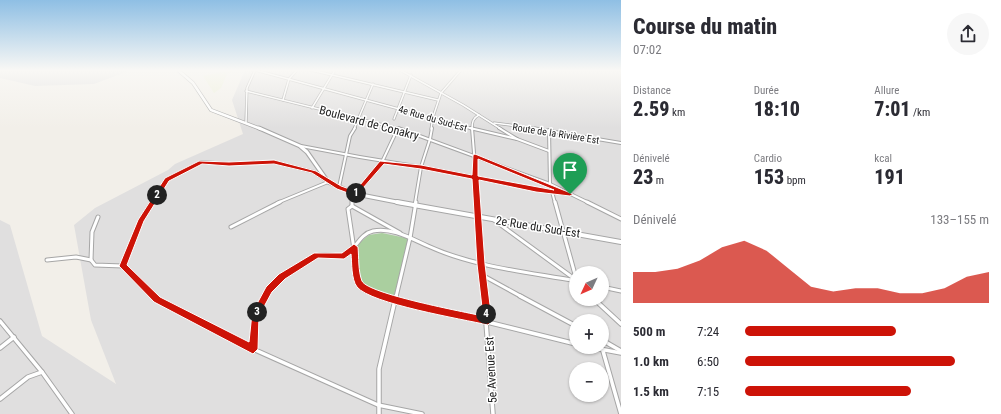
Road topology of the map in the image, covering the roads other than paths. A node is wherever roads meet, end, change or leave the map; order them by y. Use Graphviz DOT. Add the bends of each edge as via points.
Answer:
graph roads {
  1 [pos="198,89"];
  2 [pos="286,89"];
  3 [pos="324,89"];
  4 [pos="329,89"];
  5 [pos="370,89"];
  6 [pos="398,89"];
  7 [pos="435,89"];
  8 [pos="444,89"];
  9 [pos="246,91"];
  10 [pos="406,91"];
  11 [pos="441,93"];
  12 [pos="283,100"];
  13 [pos="365,100"];
  14 [pos="438,100"];
  15 [pos="312,108"];
  16 [pos="398,108"];
  17 [pos="479,115"];
  18 [pos="433,117"];
  19 [pos="394,119"];
  20 [pos="359,120"];
  21 [pos="246,122"];
  22 [pos="492,123"];
  23 [pos="398,128"];
  24 [pos="473,129"];
  25 [pos="549,130"];
  26 [pos="430,139"];
  27 [pos="517,139"];
  28 [pos="621,143"];
  29 [pos="300,146"];
  30 [pos="549,151"];
  31 [pos="346,154"];
  32 [pos="475,155"];
  33 [pos="382,162"];
  34 [pos="421,167"];
  35 [pos="475,178"];
  36 [pos="328,182"];
  37 [pos="550,184"];
  38 [pos="339,188"];
  39 [pos="553,192"];
  40 [pos="356,194"];
  41 [pos="570,194"];
  42 [pos="414,205"];
  43 [pos="352,206"];
  44 [pos="98,217"];
  45 [pos="479,218"];
  46 [pos="621,219"];
  47 [pos="494,220"];
  48 [pos="231,227"];
  49 [pos="563,230"];
  50 [pos="401,234"];
  51 [pos="410,238"];
  52 [pos="621,242"];
  53 [pos="354,247"];
  54 [pos="47,260"];
  55 [pos="91,260"];
  56 [pos="481,264"];
  57 [pos="123,266"];
  58 [pos="572,266"];
  59 [pos="482,274"];
  60 [pos="569,275"];
  61 [pos="569,279"];
  62 [pos="609,288"];
  63 [pos="621,291"];
  64 [pos="395,300"];
  65 [pos="602,306"];
  66 [pos="0,321"];
  67 [pos="488,321"];
  68 [pos="569,322"];
  69 [pos="621,324"];
  70 [pos="14,337"];
  71 [pos="569,342"];
  72 [pos="609,344"];
  73 [pos="0,348"];
  74 [pos="253,349"];
  75 [pos="609,351"];
  76 [pos="621,352"];
  77 [pos="604,354"];
  78 [pos="42,372"];
  79 [pos="0,399"];
  80 [pos="378,405"];
  81 [pos="72,414"];
  82 [pos="379,414"];
  83 [pos="422,414"];
  84 [pos="493,414"];
  85 [pos="620,414"];
  1 -- 21 [label="street" via="211,110"];
  2 -- 12 [label="street"];
  3 -- 15 [label="street"];
  4 -- 13 [label="street, 4e Rue du Sud-Est"];
  5 -- 13 [label="street"];
  6 -- 10 [label="street"];
  7 -- 11 [label="street"];
  8 -- 11 [label="street"];
  9 -- 12 [label="street, Boulevard de Conakry"];
  9 -- 21 [label="street"];
  10 -- 14 [label="street"];
  10 -- 16 [label="street"];
  11 -- 14 [label="street"];
  11 -- 17 [label="street"];
  12 -- 15 [label="street, Boulevard de Conakry"];
  13 -- 16 [label="street, 4e Rue du Sud-Est"];
  13 -- 20 [label="street"];
  14 -- 18 [label="street"];
  15 -- 20 [label="street, Boulevard de Conakry"];
  16 -- 18 [label="street, 4e Rue du Sud-Est"];
  16 -- 19 [label="street"];
  17 -- 22 [label="street"];
  17 -- 24 [label="street, 5e Avenue Est" via="472,122"];
  18 -- 24 [label="street, 4e Rue du Sud-Est"];
  18 -- 26 [label="street"];
  20 -- 23 [label="street, Boulevard de Conakry"];
  20 -- 31 [label="street" via="350,136"];
  21 -- 29 [label="street"];
  22 -- 25 [label="street, Route de la Rivière Est"];
  22 -- 27 [label="street"];
  23 -- 26 [label="street, Boulevard de Conakry"];
  23 -- 33 [label="street"];
  24 -- 27 [label="street, 4e Rue du Sud-Est"];
  24 -- 32 [label="street, 5e Avenue Est"];
  25 -- 28 [label="street, Route de la Rivière Est"];
  25 -- 30 [label="street"];
  26 -- 32 [label="street, Boulevard de Conakry"];
  26 -- 34 [label="street"];
  27 -- 30 [label="street"];
  29 -- 31 [label="street"];
  29 -- 36 [label="street"];
  30 -- 37 [label="street"];
  31 -- 33 [label="street"];
  31 -- 38 [label="street"];
  32 -- 35 [label="street, 5e Avenue Est"];
  32 -- 37 [label="street, Boulevard de Conakry"];
  33 -- 34 [label="street"];
  33 -- 40 [label="street"];
  34 -- 35 [label="street"];
  34 -- 42 [label="street"];
  35 -- 39 [label="street"];
  35 -- 45 [label="street, 5e Avenue Est"];
  36 -- 38 [label="street, 2e Rue du Sud-Est"];
  36 -- 48 [label="street" via="268,207"];
  36 -- 57 [label="street" via="314,172 274,162 202,162 167,180 141,220"];
  37 -- 39 [label="street"];
  37 -- 41 [label="street, Boulevard de Conakry"];
  38 -- 40 [label="street, 2e Rue du Sud-Est"];
  39 -- 41 [label="street"];
  39 -- 49 [label="street"];
  40 -- 42 [label="street, 2e Rue du Sud-Est"];
  40 -- 43 [label="street"];
  41 -- 46 [label="street, Boulevard de Conakry"];
  42 -- 45 [label="street, 2e Rue du Sud-Est"];
  42 -- 51 [label="street"];
  43 -- 50 [label="street"];
  43 -- 53 [label="street" via="348,209"];
  44 -- 55 [label="street" via="92,232"];
  45 -- 47 [label="street, 2e Rue du Sud-Est"];
  45 -- 56 [label="street, 5e Avenue Est"];
  47 -- 49 [label="street, 2e Rue du Sud-Est"];
  47 -- 60 [label="street"];
  49 -- 52 [label="street, 2e Rue du Sud-Est"];
  49 -- 58 [label="street"];
  50 -- 51 [label="street"];
  50 -- 53 [label="street" via="373,231 361,237"];
  51 -- 56 [label="street" via="434,249"];
  51 -- 64 [label="street"];
  53 -- 64 [label="street" via="359,283 365,290"];
  53 -- 74 [label="street" via="344,256 317,255 282,277 269,290 255,316"];
  54 -- 55 [label="street" via="76,257"];
  55 -- 57 [label="street" via="95,265"];
  56 -- 59 [label="street, 5e Avenue Est"];
  56 -- 61 [label="street"];
  57 -- 74 [label="street" via="157,300"];
  59 -- 67 [label="street, 5e Avenue Est"];
  59 -- 68 [label="street"];
  62 -- 63 [label="street"];
  64 -- 67 [label="street"];
  64 -- 80 [label="street" via="379,369"];
  65 -- 69 [label="street"];
  66 -- 70 [label="street"];
  67 -- 71 [label="street"];
  67 -- 84 [label="street, 5e Avenue Est"];
  70 -- 73 [label="street"];
  70 -- 78 [label="street"];
  72 -- 76 [label="street"];
  74 -- 80 [label="street"];
  75 -- 76 [label="street"];
  77 -- 85 [label="street"];
  78 -- 79 [label="street" via="28,377"];
  78 -- 81 [label="street"];
  80 -- 82 [label="street"];
  80 -- 83 [label="street"];
}
